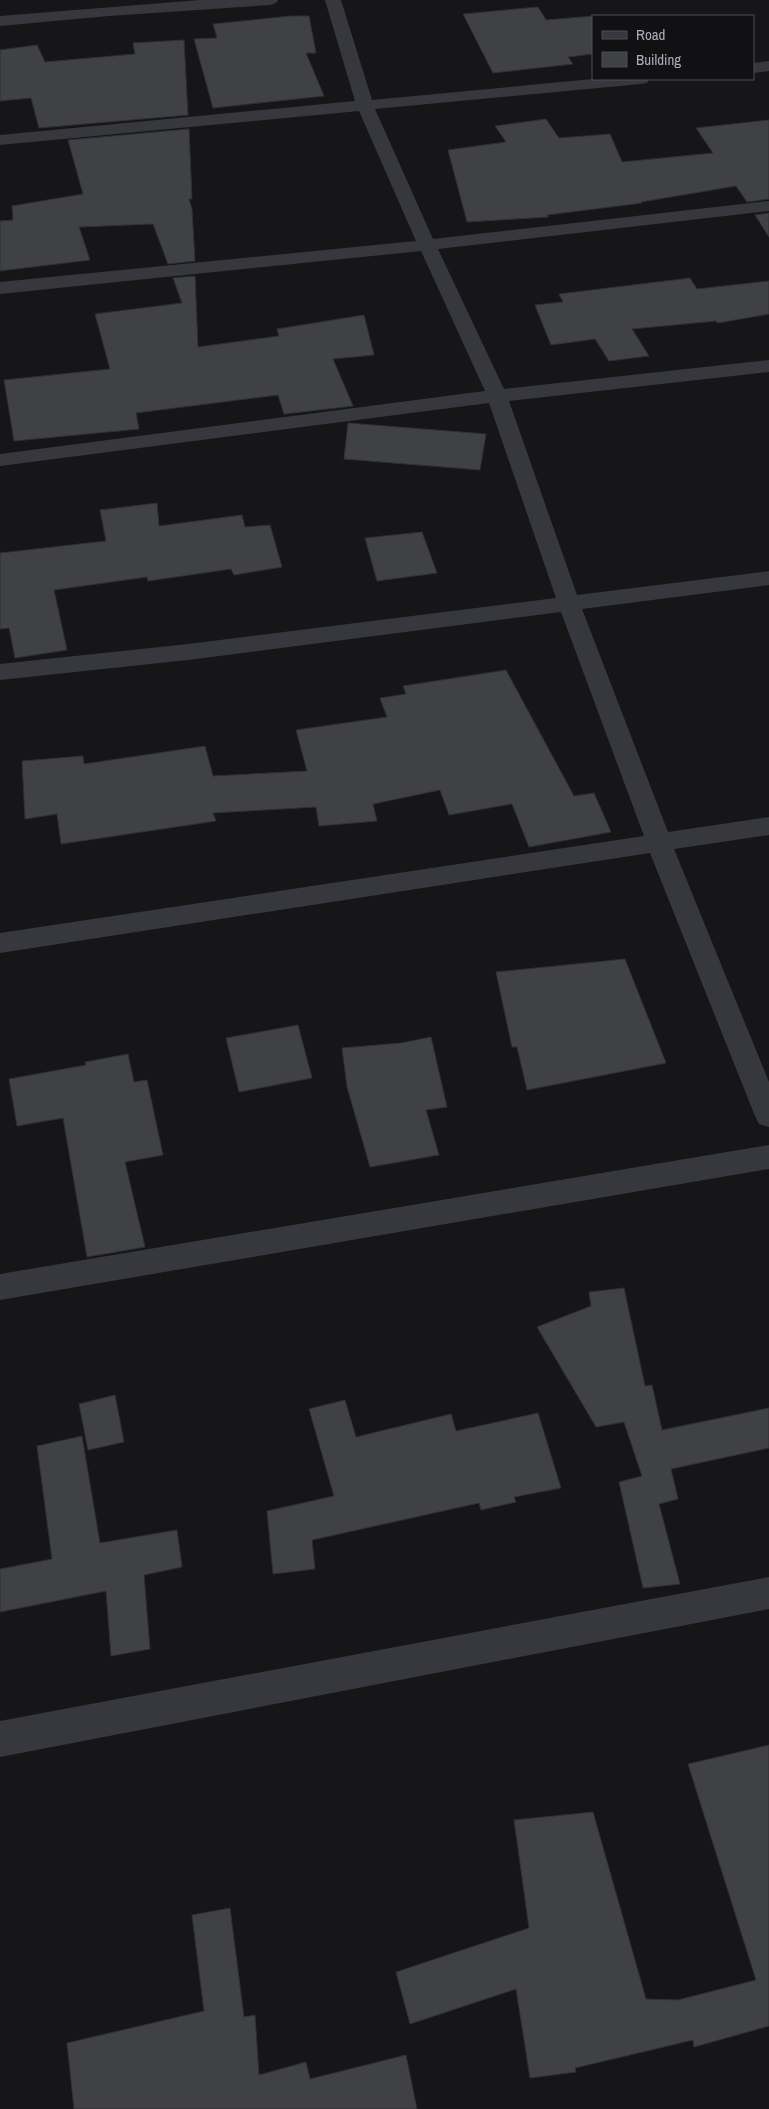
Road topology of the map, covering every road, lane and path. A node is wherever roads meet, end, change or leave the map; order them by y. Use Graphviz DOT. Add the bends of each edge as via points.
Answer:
graph roads {
  1 [pos="270,0"];
  2 [pos="333,0"];
  3 [pos="108,5"];
  4 [pos="0,21"];
  5 [pos="769,66"];
  6 [pos="754,68"];
  7 [pos="631,80"];
  8 [pos="365,106"];
  9 [pos="0,140"];
  10 [pos="769,206"];
  11 [pos="427,245"];
  12 [pos="0,288"];
  13 [pos="769,366"];
  14 [pos="497,396"];
  15 [pos="0,460"];
  16 [pos="769,578"];
  17 [pos="569,604"];
  18 [pos="0,672"];
  19 [pos="769,826"];
  20 [pos="659,843"];
  21 [pos="0,943"];
  22 [pos="769,1116"];
  23 [pos="769,1157"];
  24 [pos="0,1287"];
  25 [pos="769,1593"];
  26 [pos="0,1739"];
  1 -- 3 [label="street"];
  2 -- 8 [label="street"];
  3 -- 4 [label="street"];
  5 -- 6 [label="street"];
  7 -- 8 [label="street"];
  8 -- 9 [label="street"];
  8 -- 11 [label="street"];
  10 -- 11 [label="street"];
  11 -- 12 [label="street"];
  11 -- 14 [label="street"];
  13 -- 14 [label="street"];
  14 -- 15 [label="street"];
  14 -- 17 [label="street"];
  16 -- 17 [label="street"];
  17 -- 18 [label="street"];
  17 -- 20 [label="street"];
  19 -- 20 [label="street"];
  20 -- 21 [label="street"];
  20 -- 22 [label="street"];
  23 -- 24 [label="street"];
  25 -- 26 [label="street"];
}
